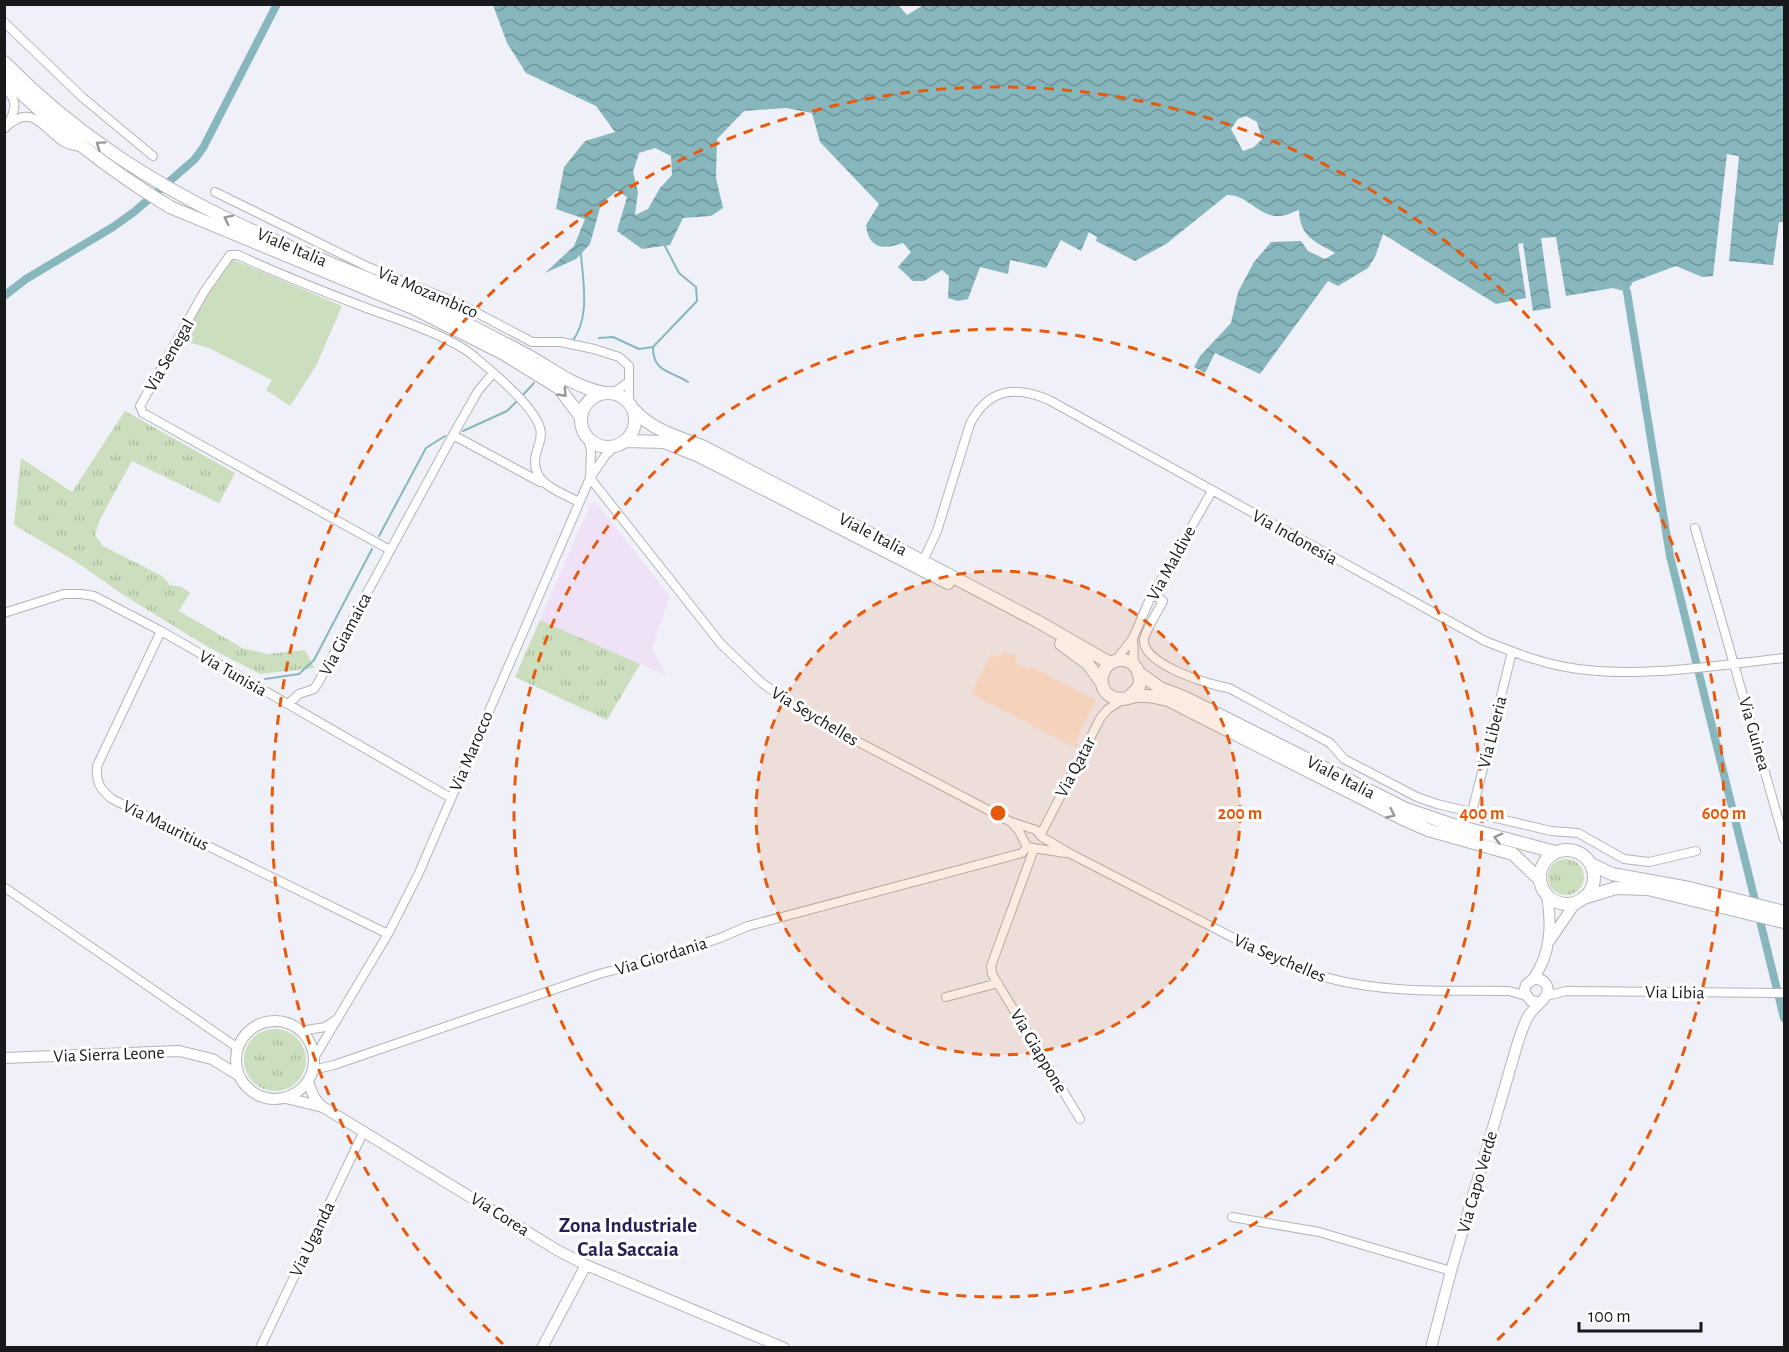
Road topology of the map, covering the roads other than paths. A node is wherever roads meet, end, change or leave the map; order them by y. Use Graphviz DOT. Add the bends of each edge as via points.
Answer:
graph roads {
  1 [pos="4,22"];
  2 [pos="4,62"];
  3 [pos="4,76"];
  4 [pos="4,87"];
  5 [pos="7,126"];
  6 [pos="86,149"];
  7 [pos="153,156"];
  8 [pos="215,192"];
  9 [pos="493,373"];
  10 [pos="627,383"];
  11 [pos="609,393"];
  12 [pos="631,406"];
  13 [pos="581,417"];
  14 [pos="453,435"];
  15 [pos="588,438"];
  16 [pos="626,441"];
  17 [pos="614,447"];
  18 [pos="590,478"];
  19 [pos="544,484"];
  20 [pos="1212,491"];
  21 [pos="579,502"];
  22 [pos="1695,528"];
  23 [pos="390,550"];
  24 [pos="924,561"];
  25 [pos="1153,594"];
  26 [pos="4,613"];
  27 [pos="161,632"];
  28 [pos="1133,638"];
  29 [pos="1512,652"];
  30 [pos="1785,658"];
  31 [pos="1113,662"];
  32 [pos="1735,663"];
  33 [pos="1137,669"];
  34 [pos="1104,687"];
  35 [pos="1126,698"];
  36 [pos="288,704"];
  37 [pos="1101,717"];
  38 [pos="451,798"];
  39 [pos="1472,812"];
  40 [pos="1011,822"];
  41 [pos="1037,832"];
  42 [pos="1785,839"];
  43 [pos="1029,845"];
  44 [pos="1696,851"];
  45 [pos="1555,852"];
  46 [pos="1071,854"];
  47 [pos="1012,855"];
  48 [pos="1591,864"];
  49 [pos="1026,869"];
  50 [pos="1539,879"];
  51 [pos="4,887"];
  52 [pos="1547,895"];
  53 [pos="1580,900"];
  54 [pos="1785,902"];
  55 [pos="1743,906"];
  56 [pos="1769,911"];
  57 [pos="1785,912"];
  58 [pos="1785,922"];
  59 [pos="388,934"];
  60 [pos="1550,940"];
  61 [pos="998,983"];
  62 [pos="1533,987"];
  63 [pos="1566,992"];
  64 [pos="1785,993"];
  65 [pos="945,997"];
  66 [pos="1543,999"];
  67 [pos="340,1017"];
  68 [pos="1527,1018"];
  69 [pos="301,1031"];
  70 [pos="237,1052"];
  71 [pos="4,1058"];
  72 [pos="314,1058"];
  73 [pos="212,1059"];
  74 [pos="313,1070"];
  75 [pos="238,1075"];
  76 [pos="308,1082"];
  77 [pos="286,1098"];
  78 [pos="323,1107"];
  79 [pos="1080,1119"];
  80 [pos="364,1131"];
  81 [pos="1232,1216"];
  82 [pos="586,1264"];
  83 [pos="1450,1271"];
  84 [pos="260,1347"];
  85 [pos="542,1347"];
  86 [pos="784,1347"];
  87 [pos="1431,1347"];
  1 -- 7 [label="street" via="82,97"];
  11 -- 2 [label="main road, Viale Italia, one-way" via="568,381 530,357 417,300 181,195 118,158 71,123"];
  3 -- 6 [label="main road, Viale Italia"];
  4 -- 5 [label="street" via="15,102"];
  5 -- 6 [label="street" via="19,119 38,118 63,142"];
  6 -- 13 [label="main road, Viale Italia, one-way" via="170,207 412,308 504,354 559,388"];
  8 -- 10 [label="street, Via Mozambico" via="353,260 462,305 532,342 570,344 619,357 629,366"];
  9 -- 14 [label="street"];
  9 -- 19 [label="street, Via Senegal" via="536,418 541,440 534,465"];
  9 -- 23 [label="street, Via Senegal" via="462,348 433,334 238,255 225,260 204,292 140,406 143,413"];
  10 -- 11 [label="street"];
  10 -- 12 [label="street, Via Mozambico"];
  11 -- 12 [label="main road" via="622,396"];
  11 -- 13 [label="main road" via="588,401"];
  12 -- 16 [label="main road" via="635,427"];
  12 -- 24 [label="main road, Viale Italia" via="661,431 704,447"];
  13 -- 15 [label="main road"];
  14 -- 19 [label="street"];
  14 -- 23 [label="street"];
  15 -- 17 [label="main road" via="600,446"];
  15 -- 18 [label="street, Via Marocco"];
  16 -- 17 [label="main road"];
  16 -- 34 [label="main road, Viale Italia" via="664,442 699,456 1033,627 1074,652"];
  17 -- 18 [label="street, Via Marocco"];
  18 -- 21 [label="street, Via Marocco"];
  18 -- 40 [label="street, Via Seychelles" via="721,644 762,683 809,716"];
  19 -- 21 [label="street"];
  20 -- 24 [label="street, Via Indonesia" via="1049,400 1024,391 1010,391 983,404 970,424"];
  20 -- 25 [label="street, Via Maldive"];
  20 -- 29 [label="street, Via Indonesia" via="1485,641"];
  21 -- 38 [label="street, Via Marocco"];
  22 -- 32 [label="street, Via Guinea"];
  23 -- 36 [label="street, Via Giamaica" via="318,683"];
  24 -- 31 [label="main road, Viale Italia"];
  25 -- 28 [label="street, Via Maldive"];
  25 -- 39 [label="street" via="1163,601 1144,639 1147,651 1165,665 1213,686 1229,688 1330,743 1344,759 1417,797"];
  26 -- 27 [label="street, Via Tunisia" via="64,594 81,594 106,601"];
  27 -- 36 [label="street, Via Tunisia"];
  27 -- 59 [label="street, Via Mauritius" via="97,766 96,780 102,790 112,799"];
  28 -- 31 [label="street, Via Maldive"];
  28 -- 33 [label="street, Via Maldive"];
  29 -- 32 [label="street, Via Indonesia" via="1576,669 1631,673"];
  29 -- 39 [label="street, Via Liberia"];
  30 -- 32 [label="street, Via Indonesia"];
  31 -- 33 [label="main road" via="1124,660"];
  31 -- 34 [label="main road" via="1102,672"];
  32 -- 42 [label="street, Via Guinea"];
  33 -- 35 [label="main road" via="1139,687"];
  45 -- 33 [label="main road, Viale Italia, one-way" via="1406,809 1160,688"];
  34 -- 35 [label="main road" via="1113,698"];
  34 -- 37 [label="street"];
  35 -- 37 [label="street"];
  35 -- 50 [label="main road, Viale Italia, one-way" via="1150,696 1168,700 1403,819 1513,854"];
  36 -- 38 [label="street, Via Tunisia"];
  37 -- 41 [label="street, Via Qatar" via="1047,826"];
  38 -- 59 [label="street, Via Marocco"];
  39 -- 44 [label="street" via="1551,831 1578,833 1624,859 1649,862"];
  40 -- 41 [label="street, Via Seychelles"];
  40 -- 43 [label="street, Via Seychelles"];
  41 -- 43 [label="street, Via Giordania" via="1026,832"];
  41 -- 43 [label="street, Via Giappone" via="1042,843"];
  41 -- 46 [label="street, Via Seychelles"];
  43 -- 46 [label="street, Via Seychelles"];
  43 -- 47 [label="street, Via Giordania" via="1022,853"];
  43 -- 49 [label="street, Via Giappone"];
  45 -- 48 [label="main road" via="1574,850"];
  45 -- 50 [label="main road" via="1540,868"];
  46 -- 62 [label="street, Via Seychelles" via="1254,950 1313,974 1386,988 1509,991"];
  47 -- 49 [label="street"];
  47 -- 74 [label="street, Via Giordania" via="748,926"];
  48 -- 53 [label="main road" via="1594,881"];
  48 -- 55 [label="main road" via="1612,874 1689,888"];
  49 -- 61 [label="street, Via Giappone" via="991,966"];
  50 -- 52 [label="main road"];
  51 -- 70 [label="street"];
  52 -- 53 [label="main road" via="1564,904"];
  52 -- 60 [label="street, Via Capo Verde"];
  53 -- 55 [label="main road" via="1608,889 1631,887"];
  53 -- 60 [label="street, Via Capo Verde"];
  54 -- 56 [label="street"];
  55 -- 56 [label="main road"];
  56 -- 57 [label="main road"];
  56 -- 58 [label="main road"];
  59 -- 67 [label="street, Via Marocco"];
  60 -- 62 [label="street, Via Capo Verde"];
  61 -- 65 [label="street"];
  61 -- 79 [label="street, Via Giappone"];
  62 -- 63 [label="street, Via Libia"];
  62 -- 66 [label="street" via="1548,991"];
  62 -- 66 [label="street" via="1531,1001"];
  62 -- 68 [label="street, Via Capo Verde"];
  63 -- 64 [label="street, Via Libia"];
  63 -- 66 [label="street, Via Libia"];
  66 -- 68 [label="street, Via Capo Verde"];
  67 -- 69 [label="street" via="325,1027"];
  67 -- 72 [label="street, Via Marocco"];
  68 -- 83 [label="street, Via Capo Verde"];
  69 -- 70 [label="street" via="278,1021 267,1022 245,1035"];
  69 -- 72 [label="street"];
  70 -- 73 [label="street, Via Sierra Leone"];
  70 -- 75 [label="street"];
  71 -- 73 [label="street, Via Sierra Leone" via="179,1051"];
  72 -- 74 [label="street"];
  73 -- 75 [label="street, Via Sierra Leone"];
  74 -- 76 [label="street"];
  75 -- 77 [label="street" via="255,1094"];
  76 -- 77 [label="street"];
  76 -- 78 [label="street"];
  77 -- 78 [label="street"];
  78 -- 80 [label="street, Via Corea"];
  80 -- 82 [label="street, Via Corea"];
  80 -- 84 [label="street, Via Uganda"];
  81 -- 83 [label="street" via="1319,1232"];
  82 -- 85 [label="street"];
  82 -- 86 [label="street, Via Corea"];
  83 -- 87 [label="street, Via Capo Verde"];
}
